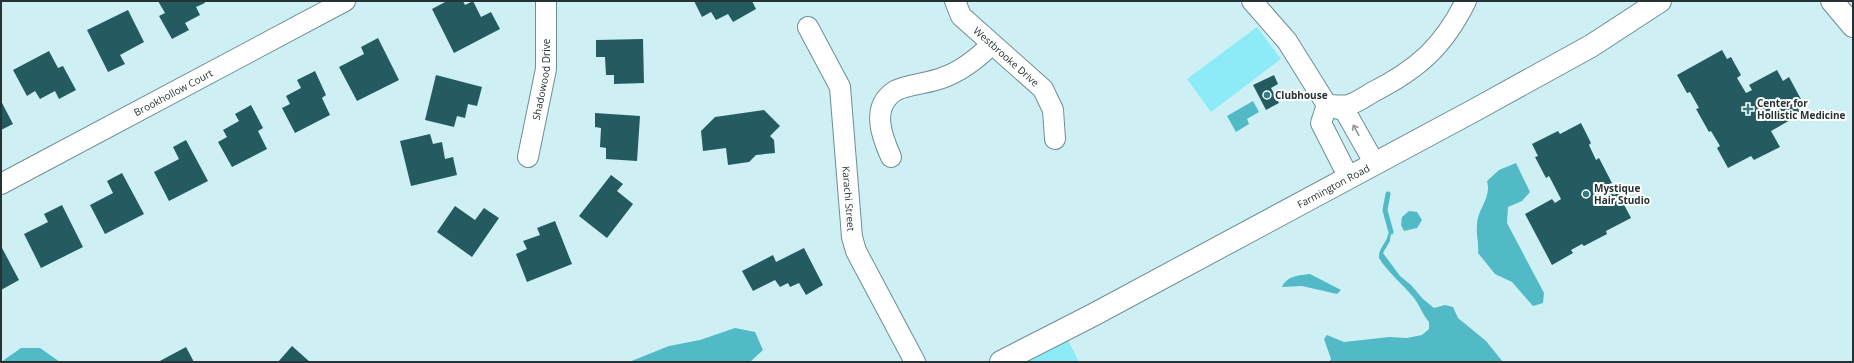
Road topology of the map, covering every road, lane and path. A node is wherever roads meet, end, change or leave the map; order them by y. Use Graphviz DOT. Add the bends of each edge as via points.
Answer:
graph roads {
  1 [pos="345,1"];
  2 [pos="546,1"];
  3 [pos="955,1"];
  4 [pos="1252,1"];
  5 [pos="1466,1"];
  6 [pos="1660,1"];
  7 [pos="1832,1"];
  8 [pos="1853,26"];
  9 [pos="808,27"];
  10 [pos="992,44"];
  11 [pos="1327,105"];
  12 [pos="1055,139"];
  13 [pos="528,157"];
  14 [pos="891,157"];
  15 [pos="1375,164"];
  16 [pos="1349,178"];
  17 [pos="1,184"];
  18 [pos="915,362"];
  19 [pos="1001,362"];
  1 -- 17 [label="street, Brookhollow Court"];
  2 -- 13 [label="street, Shadowood Drive" via="546,70"];
  3 -- 10 [label="street, Westbrooke Drive" via="961,16"];
  4 -- 11 [label="street" via="1287,41"];
  5 -- 11 [label="street" via="1442,40 1406,74 1349,105"];
  6 -- 15 [label="street, Farmington Road" via="1591,46"];
  7 -- 8 [label="street"];
  9 -- 18 [label="street, Karachi Street" via="840,87 852,237 856,251"];
  10 -- 12 [label="street, Westbrooke Drive" via="1043,89 1053,110"];
  10 -- 14 [label="street" via="961,70 941,79 895,90 886,99 879,124"];
  15 -- 11 [label="street, one-way" via="1345,111"];
  11 -- 16 [label="street" via="1321,123"];
  15 -- 16 [label="street, Farmington Road"];
  16 -- 19 [label="street, Farmington Road"];
}
